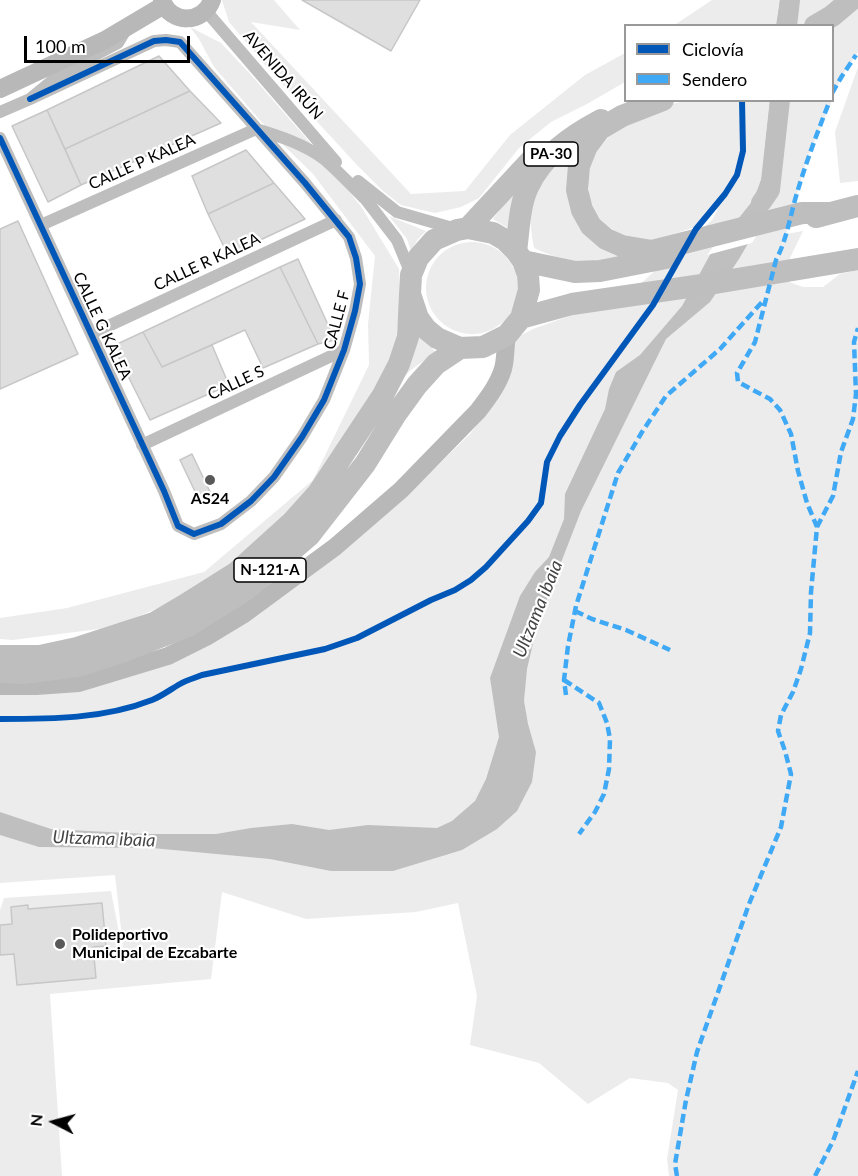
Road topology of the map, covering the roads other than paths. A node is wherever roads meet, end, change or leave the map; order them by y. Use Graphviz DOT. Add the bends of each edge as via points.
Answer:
graph roads {
  1 [pos="851,0"];
  2 [pos="163,2"];
  3 [pos="209,5"];
  4 [pos="823,21"];
  5 [pos="128,27"];
  6 [pos="0,89"];
  7 [pos="30,99"];
  8 [pos="624,102"];
  9 [pos="637,102"];
  10 [pos="658,102"];
  11 [pos="0,112"];
  12 [pos="256,129"];
  13 [pos="0,138"];
  14 [pos="336,161"];
  15 [pos="364,198"];
  16 [pos="858,206"];
  17 [pos="336,220"];
  18 [pos="42,225"];
  19 [pos="462,229"];
  20 [pos="663,253"];
  21 [pos="520,256"];
  22 [pos="858,258"];
  23 [pos="411,284"];
  24 [pos="514,327"];
  25 [pos="91,334"];
  26 [pos="483,347"];
  27 [pos="460,348"];
  28 [pos="344,350"];
  29 [pos="499,380"];
  30 [pos="142,445"];
  31 [pos="178,526"];
  32 [pos="0,654"];
  33 [pos="0,672"];
  34 [pos="0,686"];
  1 -- 4 [label="highway"];
  2 -- 3 [label="street" via="169,12 184,19 200,16"];
  2 -- 5 [label="street"];
  3 -- 14 [label="street, AVENIDA IRÚN"];
  5 -- 6 [label="street"];
  5 -- 7 [label="street" via="118,43 63,72"];
  7 -- 11 [label="street"];
  7 -- 12 [label="street, CALLE F" via="144,45 166,39 180,42"];
  8 -- 19 [label="highway, PA-30" via="599,111 557,136"];
  9 -- 21 [label="highway, PA-30" via="565,141 537,171 521,212"];
  10 -- 20 [label="highway" via="600,129 586,146 577,189 591,226 606,239"];
  12 -- 15 [label="street, AVENIDA IRÚN" via="288,139 323,159"];
  12 -- 17 [label="street, CALLE F"];
  12 -- 18 [label="street, CALLE P KALEA"];
  13 -- 18 [label="street, CALLE G KALEA"];
  14 -- 15 [label="street, AVENIDA IRÚN"];
  14 -- 19 [label="street, AVENIDA IRÚN" via="397,212"];
  15 -- 23 [label="street, AVENIDA IRÚN" via="397,240"];
  16 -- 20 [label="highway"];
  17 -- 25 [label="street, CALLE R KALEA"];
  17 -- 28 [label="street, CALLE F" via="349,237 360,284"];
  18 -- 25 [label="street, CALLE G KALEA"];
  19 -- 21 [label="highway" via="493,233"];
  19 -- 23 [label="highway, PA-30" via="434,240 418,258"];
  20 -- 21 [label="highway" via="600,271 575,272"];
  21 -- 24 [label="highway, PA-30" via="529,290"];
  22 -- 24 [label="highway" via="572,304"];
  23 -- 27 [label="highway" via="418,318 426,330"];
  23 -- 32 [label="highway, N-121-A" via="408,337 383,395 318,493 237,572 154,622 40,656"];
  24 -- 26 [label="highway"];
  24 -- 29 [label="street"];
  25 -- 30 [label="street, CALLE G KALEA"];
  26 -- 27 [label="highway"];
  26 -- 29 [label="street" via="496,359"];
  27 -- 33 [label="highway, N-121-A" via="436,364 417,385 365,464 309,536 248,589 188,626 124,651 78,666"];
  28 -- 30 [label="street, CALLE S"];
  28 -- 31 [label="street, CALLE F" via="324,400 274,477 221,524 195,534"];
  29 -- 34 [label="street" via="478,411 401,490 335,547 244,614 168,656 79,683"];
  30 -- 31 [label="street, CALLE G KALEA"];
}
